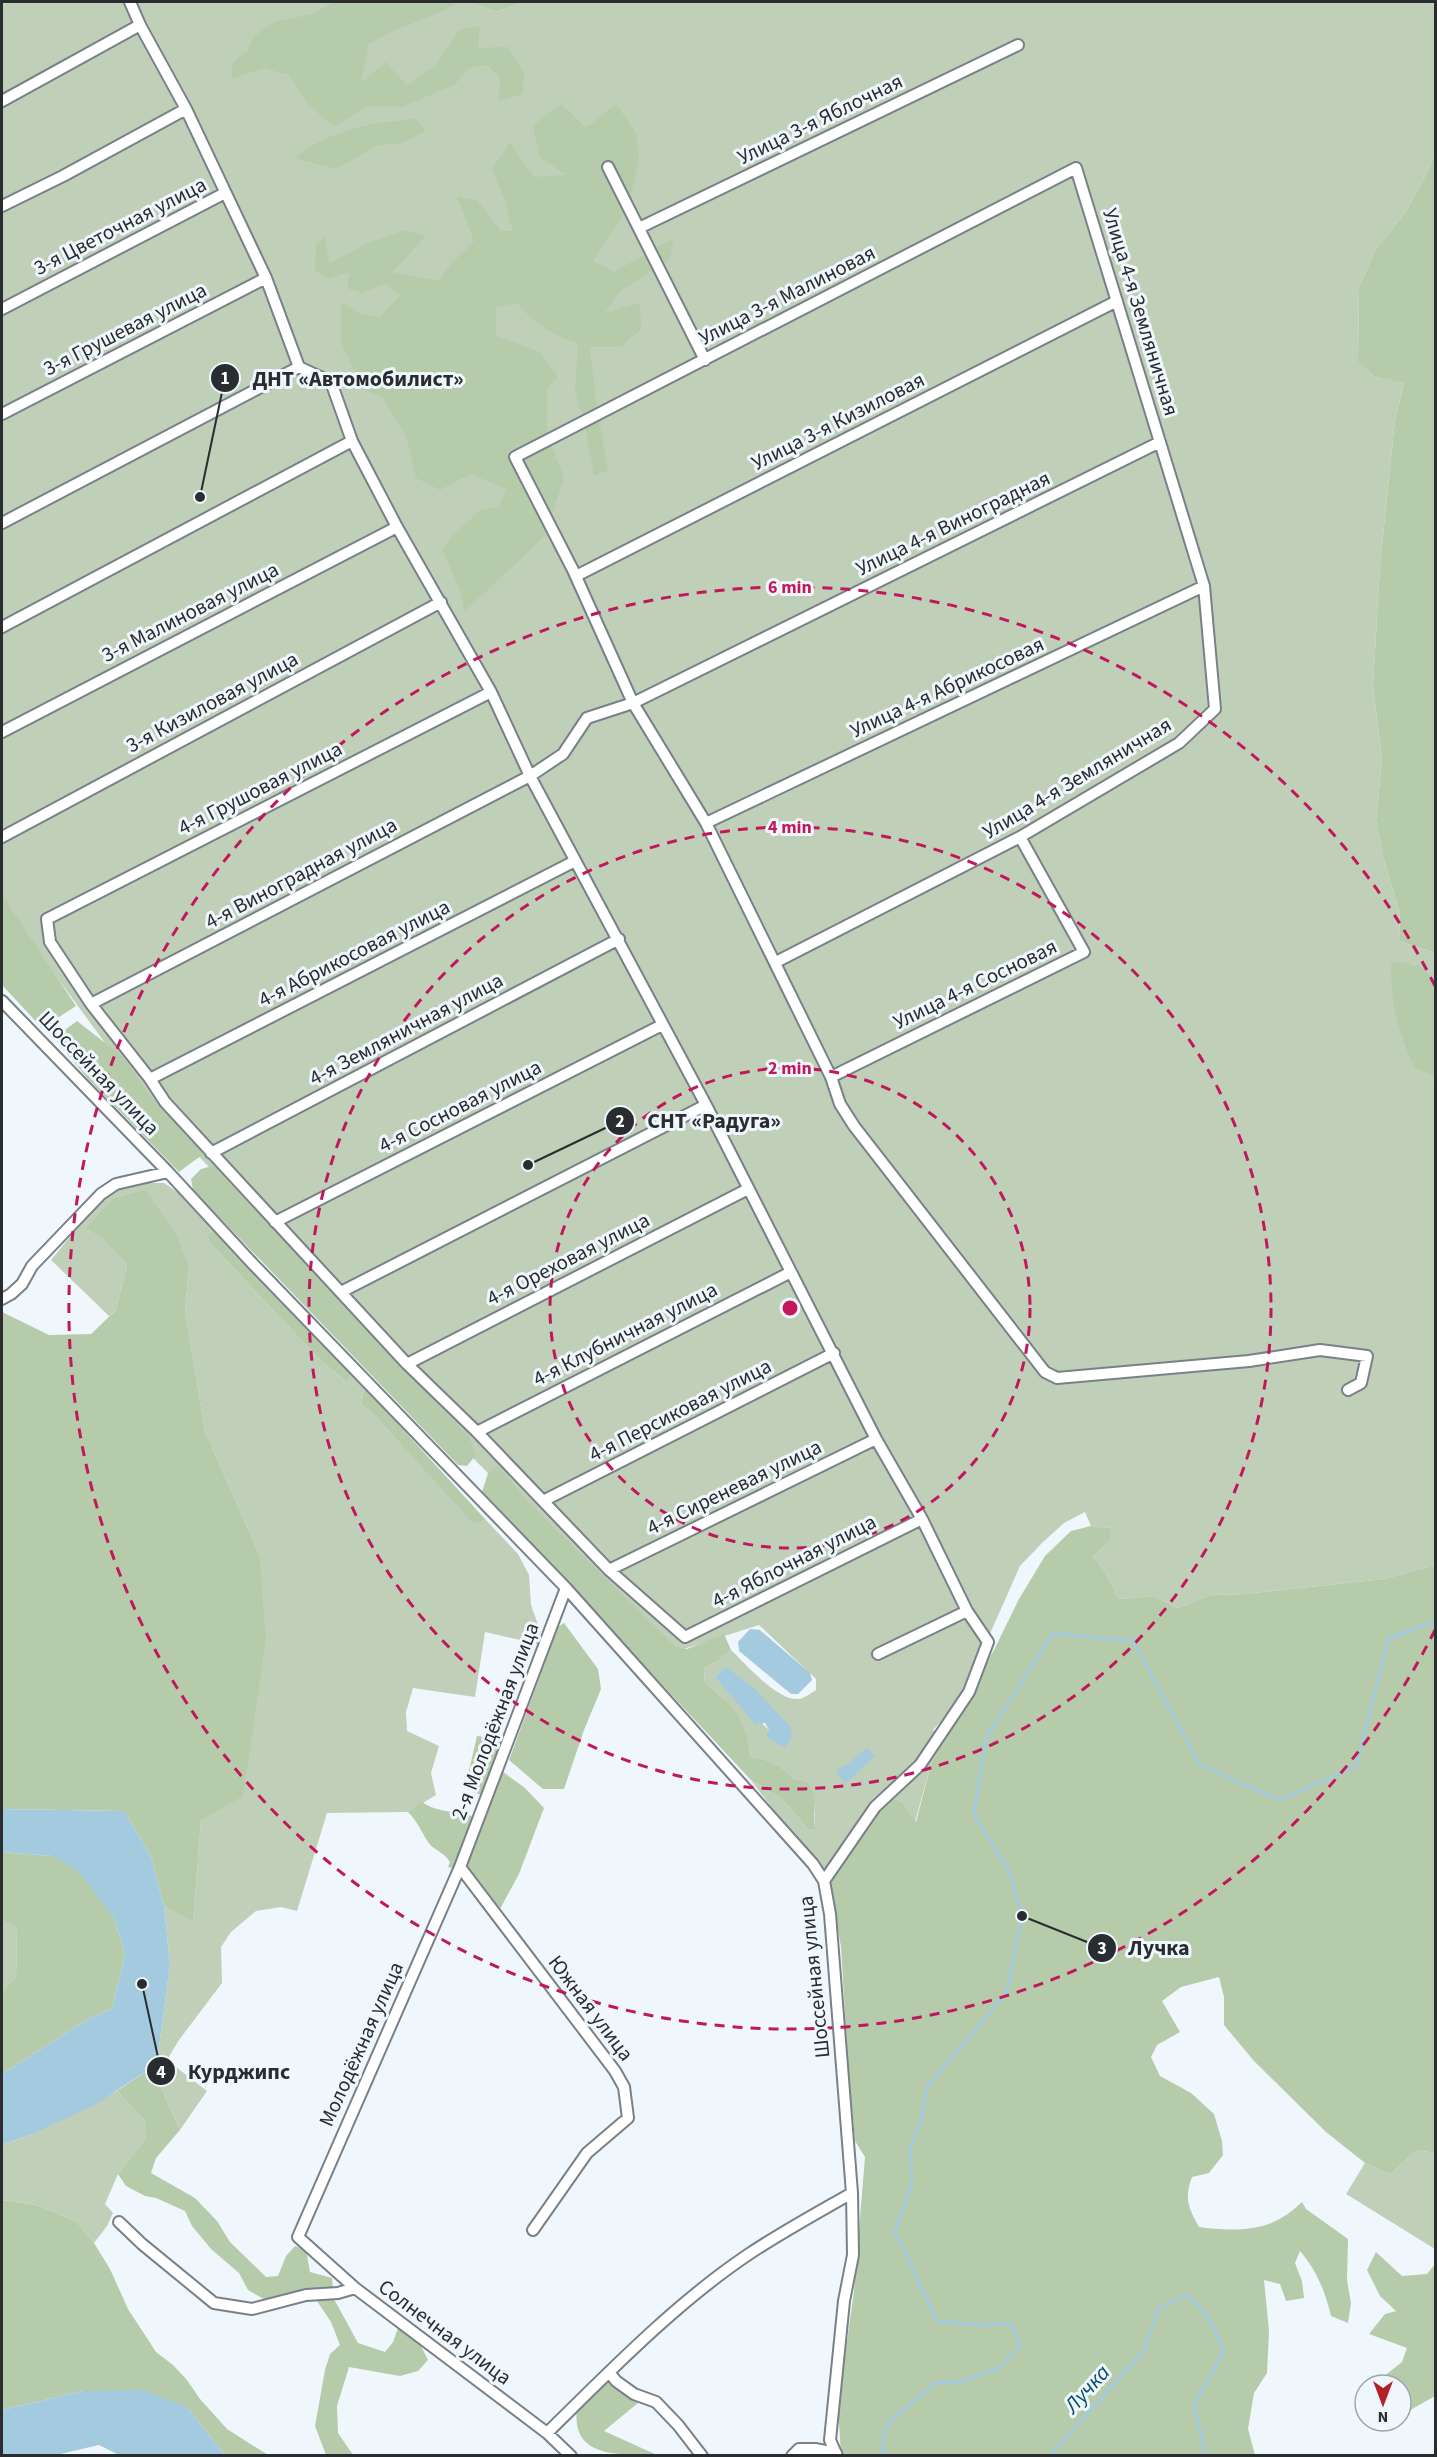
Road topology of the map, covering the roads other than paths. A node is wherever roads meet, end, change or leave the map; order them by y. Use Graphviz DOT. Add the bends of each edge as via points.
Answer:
graph roads {
  1 [pos="130,2"];
  2 [pos="140,25"];
  3 [pos="1018,45"];
  4 [pos="2,101"];
  5 [pos="186,109"];
  6 [pos="609,167"];
  7 [pos="1076,168"];
  8 [pos="225,193"];
  9 [pos="2,206"];
  10 [pos="639,228"];
  11 [pos="266,278"];
  12 [pos="1117,301"];
  13 [pos="2,309"];
  14 [pos="705,360"];
  15 [pos="299,367"];
  16 [pos="2,414"];
  17 [pos="352,441"];
  18 [pos="1160,442"];
  19 [pos="2,523"];
  20 [pos="397,527"];
  21 [pos="576,576"];
  22 [pos="1204,586"];
  23 [pos="441,602"];
  24 [pos="2,627"];
  25 [pos="491,692"];
  26 [pos="633,703"];
  27 [pos="2,732"];
  28 [pos="530,776"];
  29 [pos="706,824"];
  30 [pos="2,837"];
  31 [pos="1020,837"];
  32 [pos="575,861"];
  33 [pos="619,939"];
  34 [pos="776,962"];
  35 [pos="2,1001"];
  36 [pos="91,1004"];
  37 [pos="662,1025"];
  38 [pos="831,1077"];
  39 [pos="150,1079"];
  40 [pos="706,1105"];
  41 [pos="211,1153"];
  42 [pos="168,1172"];
  43 [pos="748,1189"];
  44 [pos="275,1222"];
  45 [pos="791,1272"];
  46 [pos="341,1292"];
  47 [pos="2,1299"];
  48 [pos="834,1353"];
  49 [pos="406,1365"];
  50 [pos="1348,1390"];
  51 [pos="477,1432"];
  52 [pos="876,1439"];
  53 [pos="543,1501"];
  54 [pos="922,1518"];
  55 [pos="609,1570"];
  56 [pos="567,1588"];
  57 [pos="967,1611"];
  58 [pos="878,1654"];
  59 [pos="460,1867"];
  60 [pos="824,1881"];
  61 [pos="852,2193"];
  62 [pos="119,2222"];
  63 [pos="533,2230"];
  64 [pos="298,2237"];
  65 [pos="355,2288"];
  66 [pos="609,2372"];
  67 [pos="547,2433"];
  68 [pos="837,2454"];
  69 [pos="571,2456"];
  70 [pos="702,2456"];
  71 [pos="792,2456"];
  1 -- 2 [label="street"];
  2 -- 4 [label="street"];
  2 -- 5 [label="street"];
  3 -- 10 [label="street, Улица 3-я Яблочная"];
  5 -- 8 [label="street"];
  5 -- 9 [label="street"];
  6 -- 10 [label="street"];
  7 -- 12 [label="street, Улица 4-я Земляничная"];
  7 -- 14 [label="street, Улица 3-я Малиновая"];
  8 -- 11 [label="street"];
  8 -- 13 [label="street, 3-я Цветочная улица"];
  10 -- 14 [label="street"];
  11 -- 15 [label="street"];
  11 -- 16 [label="street, 3-я Грушевая улица"];
  12 -- 18 [label="street, Улица 4-я Земляничная"];
  12 -- 21 [label="street, Улица 3-я Кизиловая"];
  14 -- 21 [label="street, Улица 3-я Малиновая" via="515,458"];
  15 -- 17 [label="street" via="331,382"];
  15 -- 19 [label="street"];
  17 -- 20 [label="street"];
  17 -- 24 [label="street"];
  18 -- 22 [label="street, Улица 4-я Земляничная"];
  18 -- 26 [label="street, Улица 4-я Виноградная"];
  20 -- 23 [label="street"];
  20 -- 27 [label="street, 3-я Малиновая улица"];
  21 -- 26 [label="street"];
  22 -- 29 [label="street, Улица 4-я Абрикосовая"];
  22 -- 31 [label="street, Улица 4-я Земляничная" via="1215,709 1179,743"];
  23 -- 25 [label="street"];
  23 -- 30 [label="street, 3-я Кизиловая улица"];
  25 -- 28 [label="street"];
  25 -- 36 [label="street, 4-я Грушовая улица" via="46,919 50,942"];
  26 -- 28 [label="street, Улица 4-я Виноградная" via="587,718 563,754"];
  26 -- 29 [label="street"];
  28 -- 32 [label="street"];
  28 -- 36 [label="street, 4-я Виноградная улица"];
  29 -- 34 [label="street"];
  31 -- 34 [label="street, Улица 4-я Земляничная"];
  31 -- 38 [label="street, Улица 4-я Сосновая" via="1084,952"];
  32 -- 33 [label="street"];
  32 -- 39 [label="street, 4-я Абрикосовая улица"];
  33 -- 37 [label="street"];
  33 -- 41 [label="street, 4-я Земляничная улица"];
  34 -- 38 [label="street"];
  35 -- 42 [label="street, Шоссейная улица"];
  36 -- 39 [label="street"];
  37 -- 40 [label="street"];
  37 -- 44 [label="street, 4-я Сосновая улица"];
  38 -- 50 [label="street" via="840,1104 854,1126 1045,1372 1057,1378 1249,1361 1320,1350 1368,1356 1361,1383"];
  39 -- 41 [label="street" via="165,1102"];
  40 -- 43 [label="street"];
  40 -- 46 [label="street"];
  41 -- 44 [label="street"];
  42 -- 47 [label="street" via="116,1184 101,1194 32,1266 21,1284"];
  42 -- 56 [label="street, Шоссейная улица"];
  43 -- 45 [label="street"];
  43 -- 49 [label="street, 4-я Ореховая улица"];
  44 -- 46 [label="street"];
  45 -- 48 [label="street"];
  45 -- 51 [label="street, 4-я Клубничная улица"];
  46 -- 49 [label="street"];
  48 -- 52 [label="street"];
  48 -- 53 [label="street, 4-я Персиковая улица"];
  49 -- 51 [label="street"];
  51 -- 53 [label="street"];
  52 -- 54 [label="street"];
  52 -- 55 [label="street, 4-я Сиреневая улица"];
  53 -- 55 [label="street"];
  54 -- 55 [label="street, 4-я Яблочная улица" via="685,1638"];
  54 -- 57 [label="street"];
  56 -- 59 [label="street, 2-я Молодёжная улица"];
  56 -- 60 [label="street, Шоссейная улица"];
  57 -- 58 [label="street"];
  57 -- 60 [label="street" via="987,1642 969,1692 920,1765 875,1807"];
  59 -- 63 [label="street, Южная улица" via="624,2087 628,2118 587,2154"];
  59 -- 64 [label="street, Молодёжная улица"];
  60 -- 61 [label="street, Шоссейная улица" via="838,1993"];
  61 -- 66 [label="street" via="748,2255"];
  61 -- 68 [label="street, Шоссейная улица" via="853,2255 844,2301 830,2440"];
  62 -- 65 [label="street" via="214,2303 252,2309"];
  64 -- 65 [label="street, Солнечная улица"];
  65 -- 67 [label="street, Солнечная улица"];
  66 -- 67 [label="street"];
  66 -- 70 [label="street" via="634,2394 656,2402"];
  67 -- 69 [label="street, Солнечная улица"];
  68 -- 71 [label="street" via="799,2449"];
}
